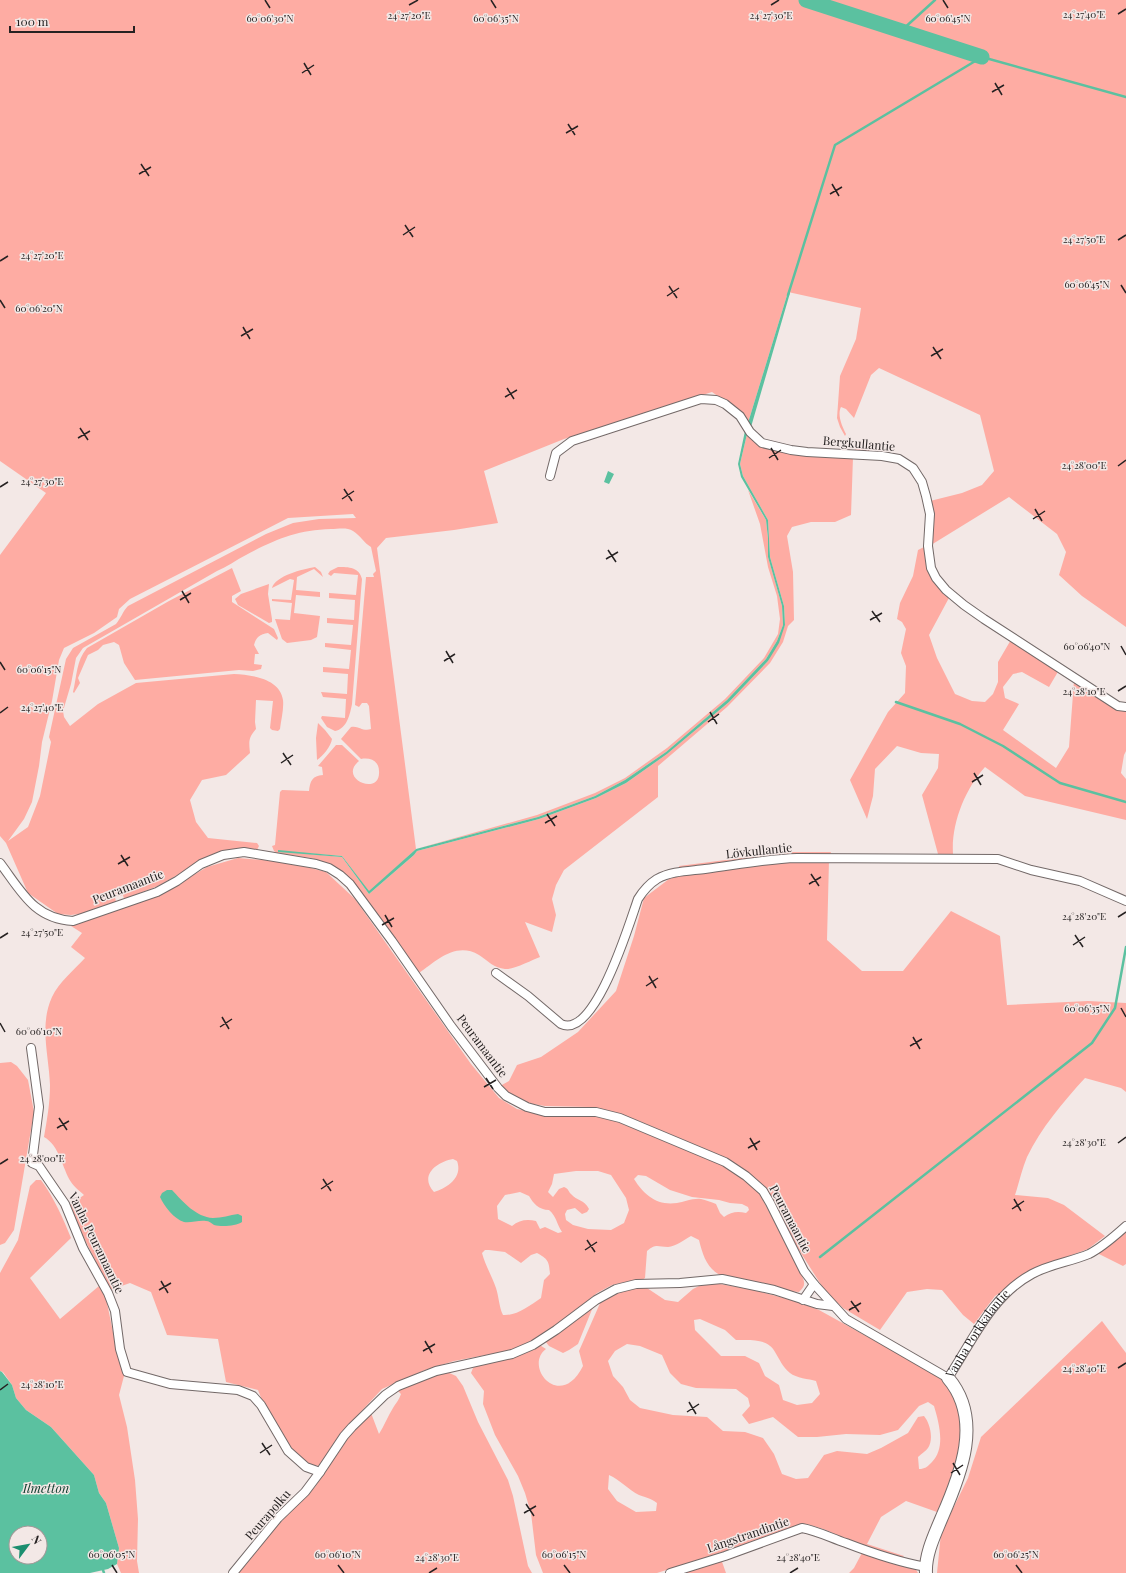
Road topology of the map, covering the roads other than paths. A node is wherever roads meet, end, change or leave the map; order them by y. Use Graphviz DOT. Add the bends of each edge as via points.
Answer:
graph roads {
  1 [pos="550,476"];
  2 [pos="1126,707"];
  3 [pos="0,863"];
  4 [pos="1126,900"];
  5 [pos="496,973"];
  6 [pos="31,1048"];
  7 [pos="1126,1226"];
  8 [pos="814,1284"];
  9 [pos="803,1300"];
  10 [pos="833,1306"];
  11 [pos="948,1378"];
  12 [pos="320,1472"];
  13 [pos="926,1570"];
  14 [pos="233,1573"];
  15 [pos="670,1573"];
  1 -- 2 [label="street, Bergkullantie" via="556,453 572,441 701,399 716,400 725,404 740,416 750,432 762,443 802,452 899,459 913,468 922,482 930,514 928,546 931,568 946,590 1031,650 1118,706"];
  3 -- 8 [label="street, Peuramaantie" via="26,898 41,913 72,921 157,892 201,864 223,855 244,852 329,868 350,884 451,1026 506,1096 527,1107 545,1112 596,1112 620,1118 725,1162 763,1191 797,1258"];
  4 -- 5 [label="street, Lövkullantie" via="1080,881 1031,870 998,859 768,860 677,873 657,879 643,890 613,970 585,1016 571,1026 561,1024"];
  6 -- 12 [label="street, Vanha Peuramaantie" via="39,1107 32,1163 39,1166 65,1204 83,1248 108,1293 127,1372 170,1384 238,1390 253,1396 288,1451 306,1467"];
  7 -- 11 [label="street, Vanha Porkkalantie" via="1090,1253 1052,1265 1012,1287 972,1338"];
  8 -- 9 [label="street"];
  8 -- 10 [label="street, Peuramaantie"];
  9 -- 10 [label="street"];
  9 -- 12 [label="street" via="774,1290 722,1279 636,1284 616,1289 596,1300 533,1345 512,1354 436,1371 398,1386 352,1427"];
  10 -- 11 [label="street, Peuramaantie" via="846,1319"];
  11 -- 13 [label="street, Vanha Porkkalantie" via="961,1398 964,1409 966,1444 954,1491 934,1537"];
  12 -- 14 [label="street, Peurapolku"];
  13 -- 15 [label="street, Långstrandintie" via="845,1543 815,1530 802,1528"];
}
